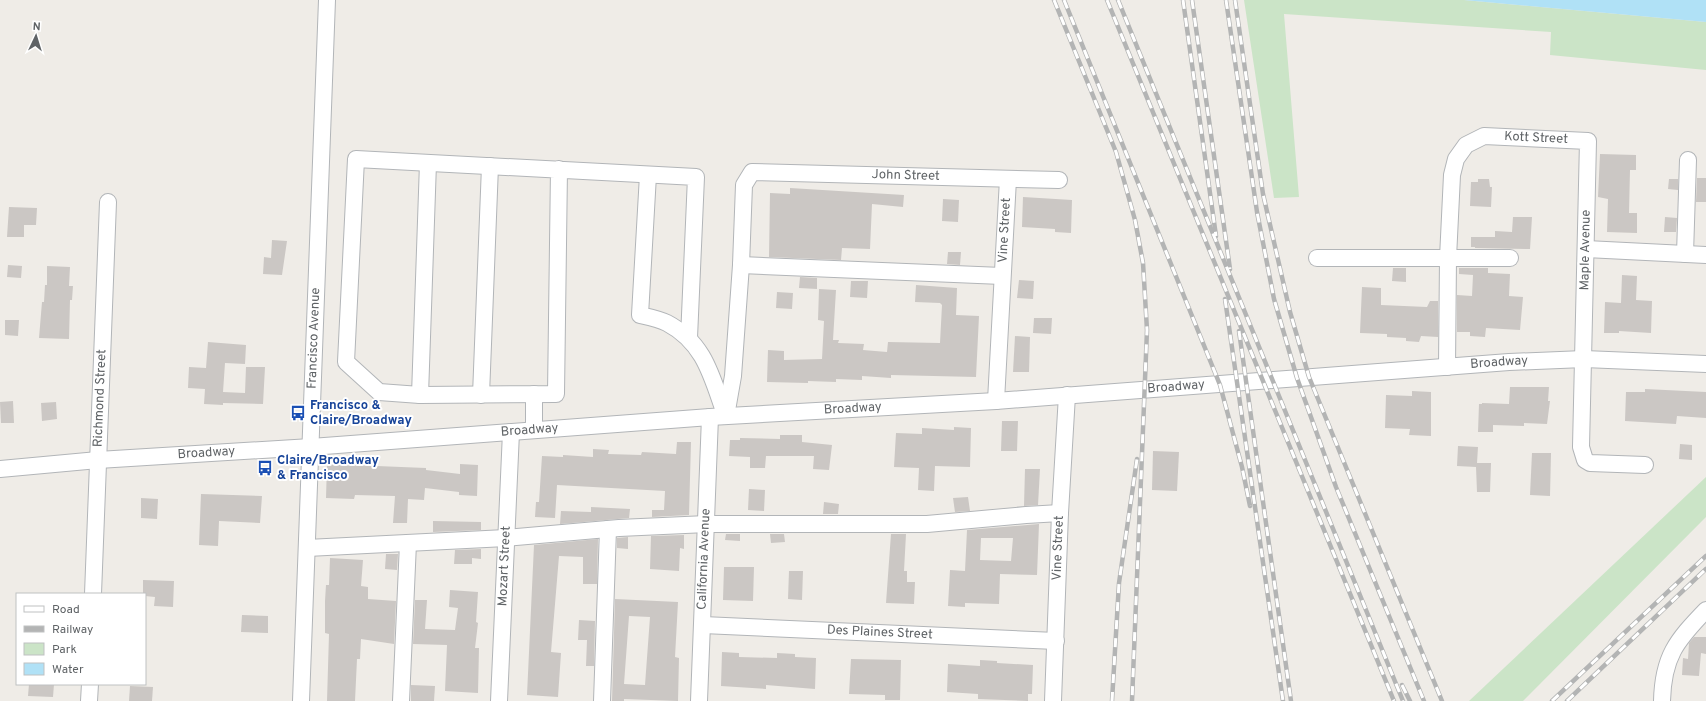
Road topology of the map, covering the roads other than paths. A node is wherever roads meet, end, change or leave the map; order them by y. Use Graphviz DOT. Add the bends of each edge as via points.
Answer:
graph roads {
  1 [pos="327,0"];
  2 [pos="1588,141"];
  3 [pos="1688,160"];
  4 [pos="428,163"];
  5 [pos="490,166"];
  6 [pos="559,170"];
  7 [pos="752,172"];
  8 [pos="648,175"];
  9 [pos="1008,179"];
  10 [pos="1059,180"];
  11 [pos="108,202"];
  12 [pos="1586,249"];
  13 [pos="1685,254"];
  14 [pos="1706,255"];
  15 [pos="1317,258"];
  16 [pos="1448,258"];
  17 [pos="1510,258"];
  18 [pos="741,265"];
  19 [pos="1002,276"];
  20 [pos="689,338"];
  21 [pos="1584,359"];
  22 [pos="1706,364"];
  23 [pos="1446,367"];
  24 [pos="534,394"];
  25 [pos="420,395"];
  26 [pos="481,395"];
  27 [pos="1067,395"];
  28 [pos="996,400"];
  29 [pos="718,416"];
  30 [pos="534,430"];
  31 [pos="511,432"];
  32 [pos="311,447"];
  33 [pos="98,460"];
  34 [pos="1645,466"];
  35 [pos="0,469"];
  36 [pos="1060,513"];
  37 [pos="707,524"];
  38 [pos="608,529"];
  39 [pos="506,538"];
  40 [pos="408,543"];
  41 [pos="307,548"];
  42 [pos="93,593"];
  43 [pos="1706,610"];
  44 [pos="703,626"];
  45 [pos="1056,641"];
  46 [pos="90,685"];
  47 [pos="89,701"];
  48 [pos="301,701"];
  49 [pos="401,701"];
  50 [pos="499,701"];
  51 [pos="602,701"];
  52 [pos="699,701"];
  53 [pos="1053,701"];
  54 [pos="1662,701"];
  1 -- 32 [label="street, Francisco Avenue"];
  2 -- 12 [label="street, Maple Avenue"];
  2 -- 16 [label="street, Kott Street" via="1484,136 1466,145 1456,159 1452,175"];
  3 -- 13 [label="street"];
  4 -- 5 [label="street"];
  4 -- 25 [label="street"];
  4 -- 25 [label="street" via="356,159 346,362 379,392"];
  5 -- 6 [label="street"];
  5 -- 26 [label="street"];
  6 -- 8 [label="street"];
  6 -- 24 [label="street" via="556,394"];
  7 -- 9 [label="street, John Street"];
  7 -- 18 [label="street, California Avenue" via="744,185"];
  8 -- 20 [label="street" via="640,315 666,323"];
  8 -- 20 [label="street" via="696,178"];
  9 -- 10 [label="street, John Street"];
  9 -- 19 [label="street, Vine Street"];
  11 -- 33 [label="street, Richmond Street"];
  12 -- 13 [label="street"];
  12 -- 21 [label="street, Maple Avenue"];
  13 -- 14 [label="street"];
  15 -- 16 [label="street"];
  16 -- 17 [label="street"];
  16 -- 23 [label="street"];
  18 -- 19 [label="street"];
  18 -- 29 [label="street, California Avenue" via="733,376"];
  19 -- 28 [label="street, Vine Street"];
  20 -- 29 [label="street" via="706,360"];
  21 -- 22 [label="street, Broadway"];
  21 -- 23 [label="street, Broadway"];
  21 -- 34 [label="street, Maple Avenue" via="1581,446 1585,460 1590,463"];
  23 -- 27 [label="street, Broadway"];
  24 -- 26 [label="street"];
  24 -- 30 [label="street"];
  25 -- 26 [label="street"];
  27 -- 28 [label="street, Broadway"];
  27 -- 36 [label="street, Vine Street"];
  28 -- 29 [label="street, Broadway"];
  29 -- 30 [label="street, Broadway"];
  29 -- 37 [label="street, California Avenue"];
  30 -- 31 [label="street, Broadway"];
  31 -- 32 [label="street, Broadway"];
  31 -- 39 [label="street, Mozart Street"];
  32 -- 33 [label="street, Broadway"];
  32 -- 41 [label="street, Francisco Avenue"];
  33 -- 35 [label="street, Broadway"];
  33 -- 42 [label="street, Richmond Street"];
  36 -- 37 [label="street" via="927,524"];
  36 -- 45 [label="street, Vine Street"];
  37 -- 38 [label="street"];
  37 -- 44 [label="street, California Avenue"];
  38 -- 39 [label="street"];
  38 -- 51 [label="street"];
  39 -- 40 [label="street"];
  39 -- 50 [label="street, Mozart Street"];
  40 -- 41 [label="street"];
  40 -- 49 [label="street"];
  41 -- 48 [label="street, Francisco Avenue"];
  43 -- 54 [label="street" via="1688,629 1672,652 1663,679"];
  44 -- 45 [label="street, Des Plaines Street"];
  44 -- 52 [label="street, California Avenue"];
  45 -- 53 [label="street, Vine Street"];
  46 -- 47 [label="street"];
}
